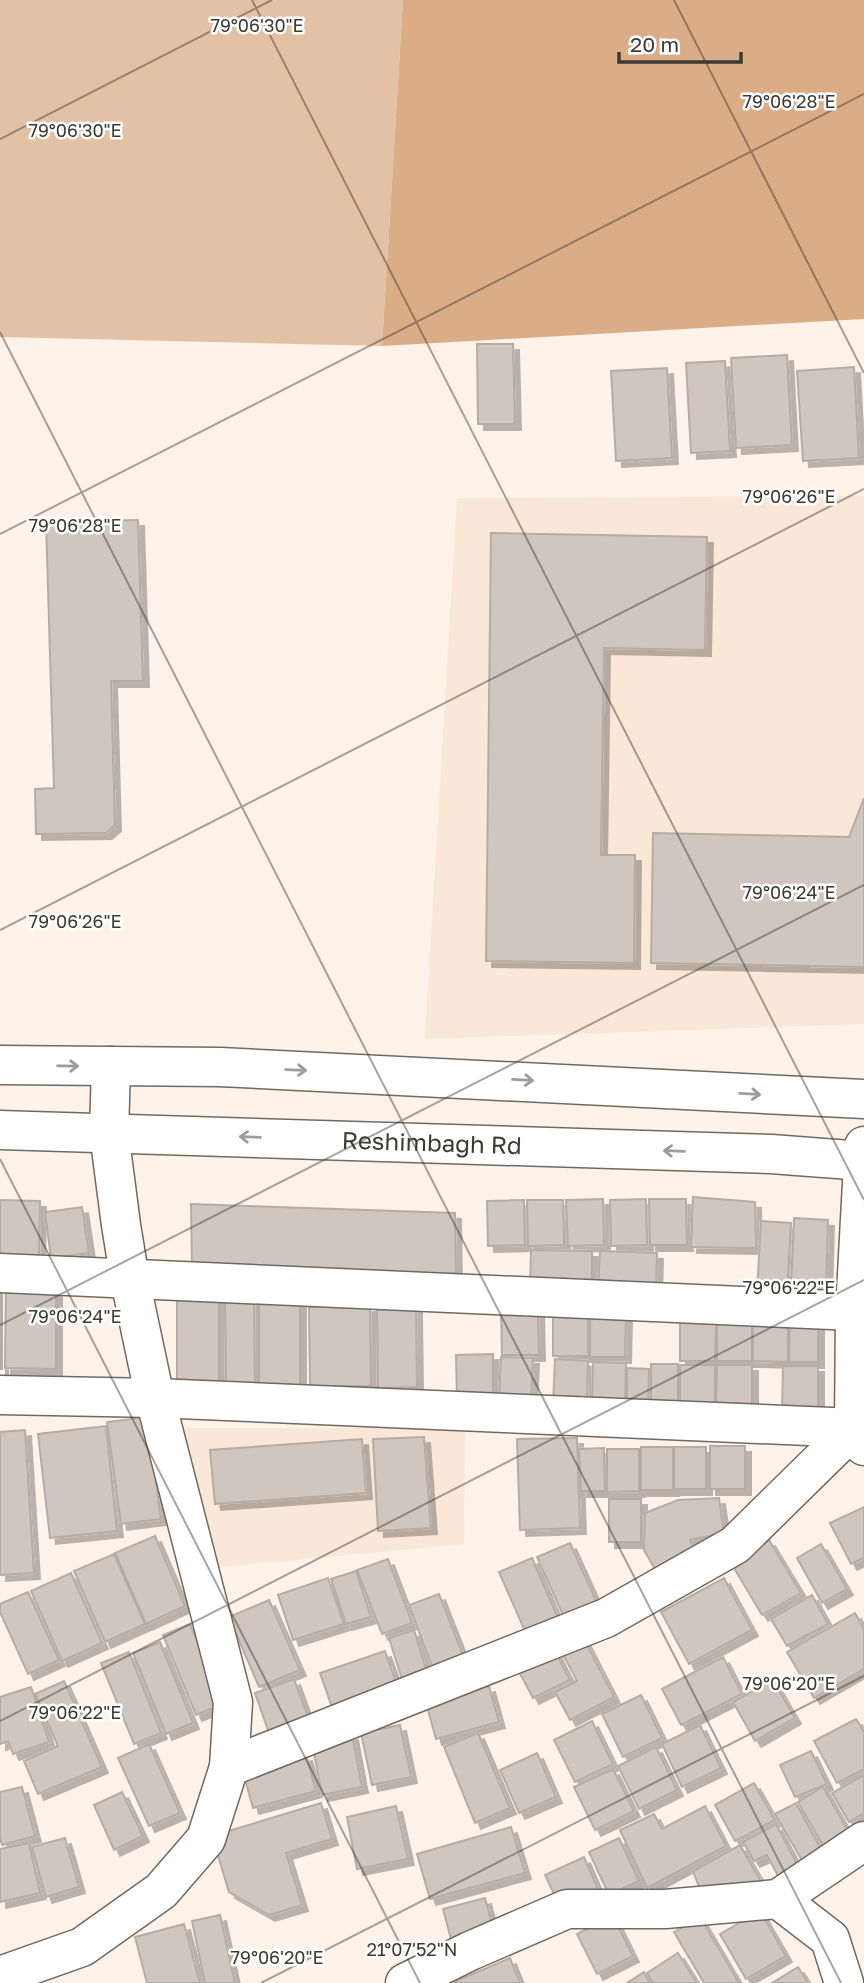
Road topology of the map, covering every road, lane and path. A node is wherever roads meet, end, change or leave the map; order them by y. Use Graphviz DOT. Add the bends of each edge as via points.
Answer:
graph roads {
  1 [pos="0,1065"];
  2 [pos="111,1066"];
  3 [pos="864,1099"];
  4 [pos="0,1130"];
  5 [pos="109,1133"];
  6 [pos="863,1156"];
  7 [pos="0,1273"];
  8 [pos="130,1280"];
  9 [pos="855,1311"];
  10 [pos="0,1395"];
  11 [pos="155,1398"];
  12 [pos="859,1437"];
  13 [pos="229,1767"];
  14 [pos="864,1840"];
  15 [pos="778,1899"];
  16 [pos="0,1976"];
  17 [pos="404,1983"];
  18 [pos="844,1983"];
  1 -- 2 [label="street, one-way"];
  2 -- 3 [label="street, one-way" via="275,1069"];
  2 -- 5 [label="street"];
  4 -- 5 [label="street, Reshimbagh Rd"];
  6 -- 5 [label="street, Reshimbagh Rd, one-way"];
  5 -- 8 [label="street"];
  6 -- 9 [label="street"];
  7 -- 8 [label="street"];
  8 -- 9 [label="street"];
  8 -- 11 [label="street"];
  9 -- 12 [label="street"];
  10 -- 11 [label="street"];
  11 -- 12 [label="street"];
  11 -- 13 [label="street" via="233,1702"];
  12 -- 13 [label="street" via="735,1545 606,1618"];
  13 -- 16 [label="street" via="206,1839 161,1891 82,1947"];
  14 -- 15 [label="street"];
  15 -- 17 [label="street" via="665,1909 567,1909"];
  15 -- 18 [label="street" via="830,1939"];
}
